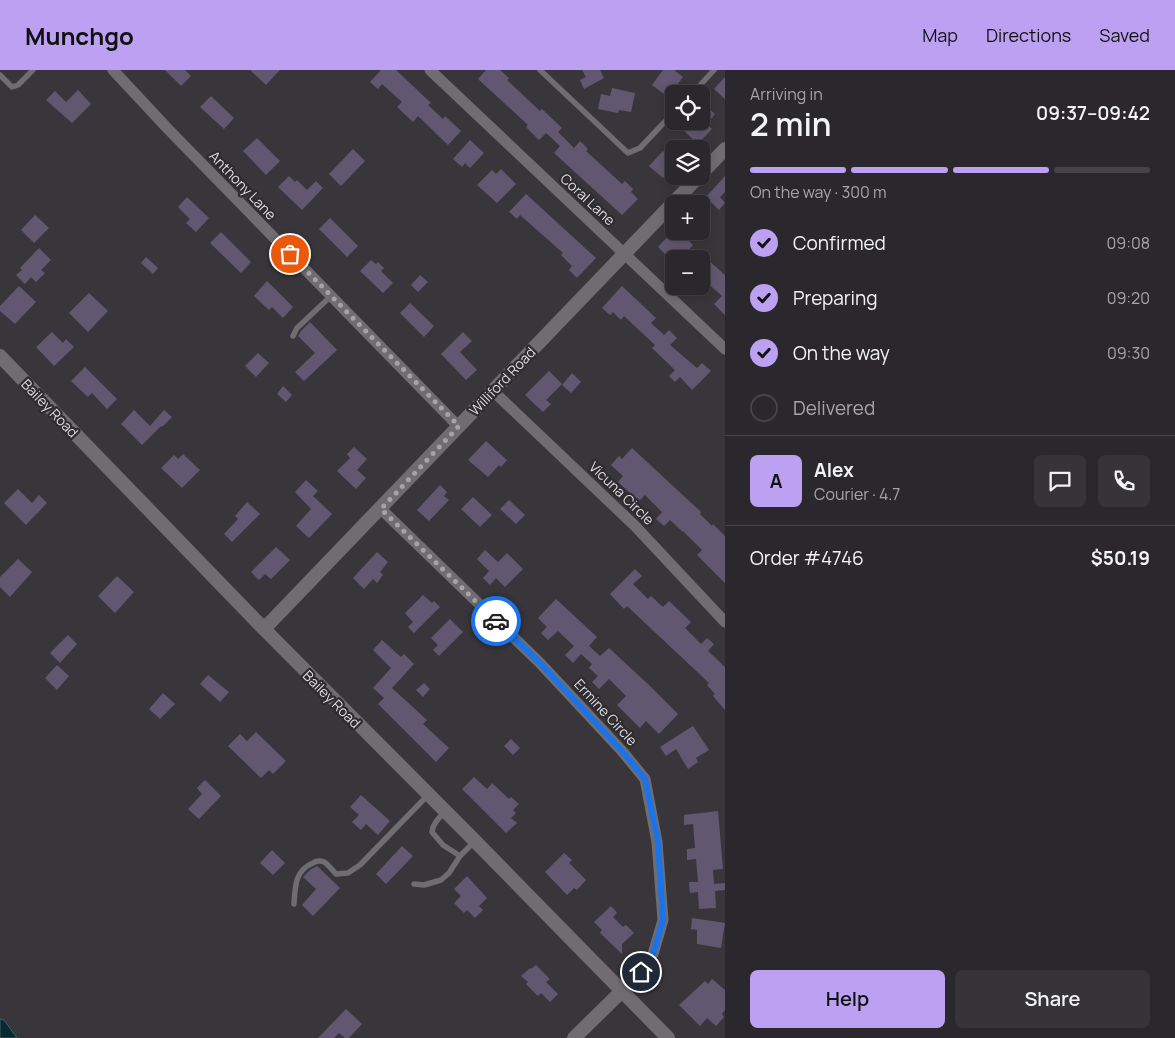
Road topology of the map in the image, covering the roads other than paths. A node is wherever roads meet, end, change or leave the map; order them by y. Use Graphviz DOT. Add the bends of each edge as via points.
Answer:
graph roads {
  1 [pos="33,70"];
  2 [pos="113,70"];
  3 [pos="430,70"];
  4 [pos="540,70"];
  5 [pos="714,70"];
  6 [pos="0,75"];
  7 [pos="700,85"];
  8 [pos="665,122"];
  9 [pos="725,149"];
  10 [pos="710,165"];
  11 [pos="690,185"];
  12 [pos="624,254"];
  13 [pos="331,296"];
  14 [pos="293,336"];
  15 [pos="725,350"];
  16 [pos="0,356"];
  17 [pos="493,391"];
  18 [pos="459,426"];
  19 [pos="381,509"];
  20 [pos="725,622"];
  21 [pos="264,629"];
  22 [pos="428,795"];
  23 [pos="445,812"];
  24 [pos="475,841"];
  25 [pos="460,856"];
  26 [pos="414,884"];
  27 [pos="294,904"];
  28 [pos="622,991"];
  29 [pos="574,1038"];
  30 [pos="668,1038"];
  1 -- 6 [label="lane" via="12,87"];
  2 -- 13 [label="street, Anthony Lane"];
  3 -- 12 [label="street, Coral Lane"];
  4 -- 8 [label="lane" via="628,154 640,148"];
  5 -- 7 [label="lane"];
  9 -- 10 [label="street, Williford Road"];
  11 -- 12 [label="street, Williford Road"];
  12 -- 15 [label="street, Coral Lane"];
  12 -- 17 [label="street, Williford Road"];
  13 -- 14 [label="lane" via="297,328"];
  13 -- 18 [label="street, Anthony Lane"];
  16 -- 21 [label="street, Bailey Road"];
  17 -- 18 [label="street, Williford Road"];
  17 -- 20 [label="street, Vicuna Circle" via="635,526"];
  18 -- 19 [label="street, Williford Road"];
  19 -- 21 [label="street, Williford Road"];
  19 -- 28 [label="street, Ermine Circle" via="540,663 645,779 658,842 663,920 653,954"];
  21 -- 22 [label="street, Bailey Road"];
  22 -- 23 [label="street, Bailey Road"];
  22 -- 27 [label="lane" via="360,865 348,873 336,874 324,862 307,865 298,874"];
  23 -- 24 [label="street, Bailey Road"];
  23 -- 25 [label="lane" via="432,832"];
  24 -- 25 [label="lane"];
  24 -- 28 [label="street, Bailey Road"];
  25 -- 26 [label="lane" via="441,880"];
  28 -- 29 [label="street"];
  28 -- 30 [label="street, Bailey Road"];
}
